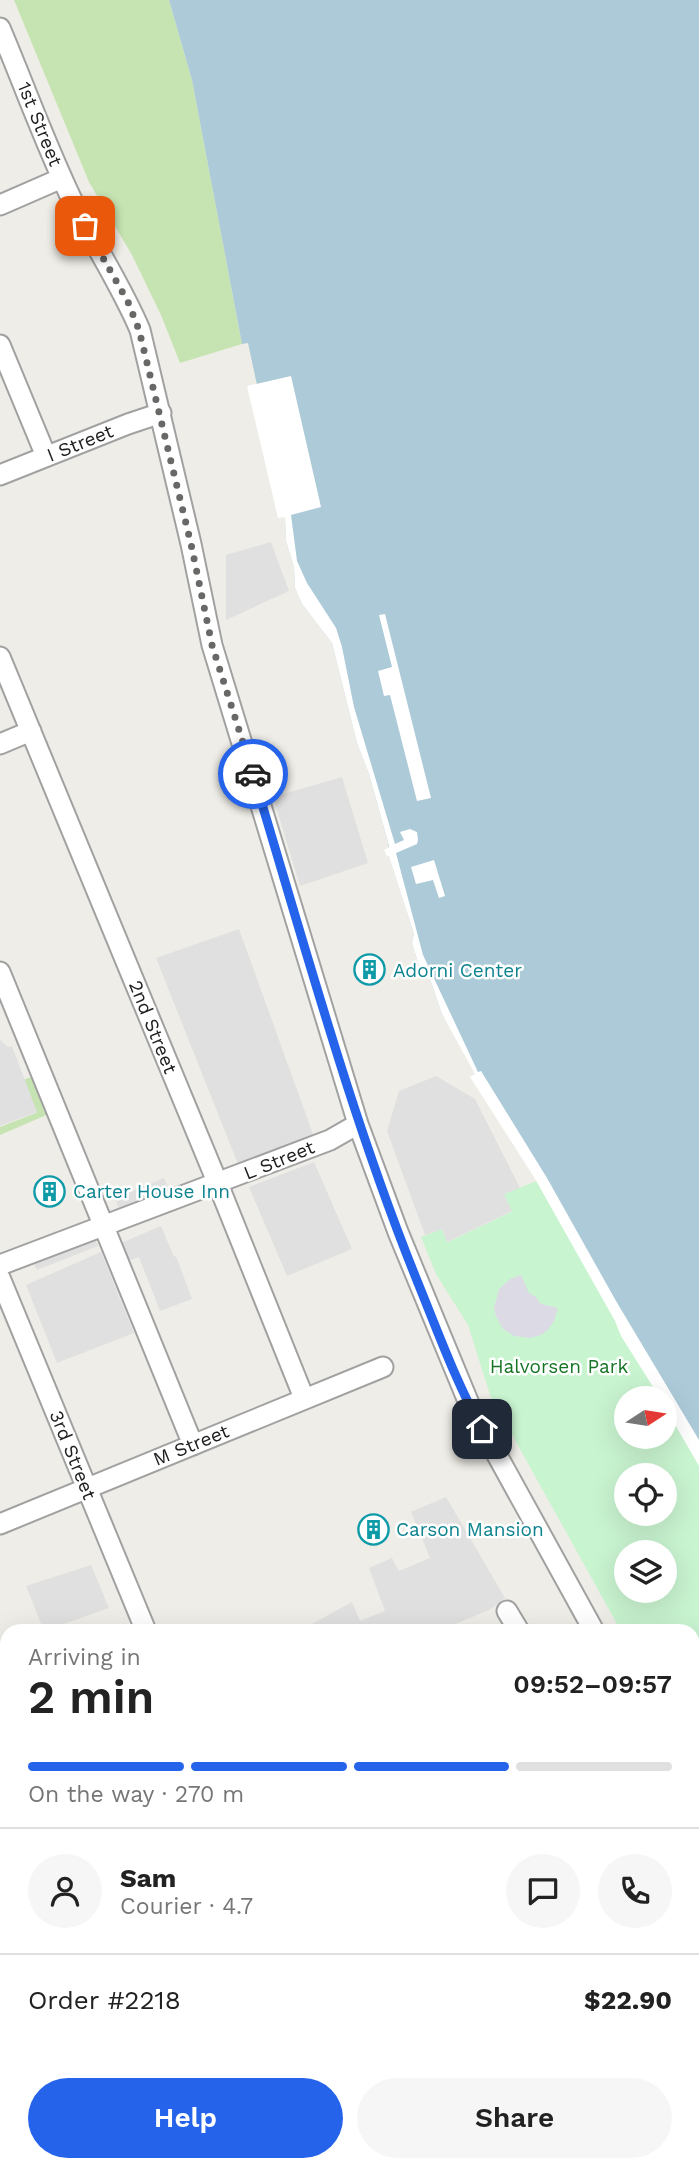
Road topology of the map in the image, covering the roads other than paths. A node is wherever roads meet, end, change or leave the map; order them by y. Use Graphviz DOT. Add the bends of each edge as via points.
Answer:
graph roads {
  1 [pos="0,28"];
  2 [pos="62,178"];
  3 [pos="0,205"];
  4 [pos="0,345"];
  5 [pos="161,413"];
  6 [pos="47,456"];
  7 [pos="0,475"];
  8 [pos="0,657"];
  9 [pos="31,731"];
  10 [pos="0,744"];
  11 [pos="0,972"];
  12 [pos="7,1009"];
  13 [pos="358,1124"];
  14 [pos="218,1184"];
  15 [pos="105,1225"];
  16 [pos="0,1265"];
  17 [pos="0,1278"];
  18 [pos="383,1367"];
  19 [pos="304,1398"];
  20 [pos="193,1445"];
  21 [pos="87,1488"];
  22 [pos="0,1524"];
  23 [pos="507,1611"];
  24 [pos="143,1624"];
  25 [pos="515,1624"];
  26 [pos="590,1624"];
  1 -- 2 [label="street, 1st Street"];
  2 -- 3 [label="street"];
  2 -- 5 [label="street, 1st Street" via="128,302"];
  4 -- 6 [label="street"];
  5 -- 6 [label="street, I Street"];
  5 -- 13 [label="street, 1st Street" via="212,645"];
  6 -- 7 [label="street, I Street"];
  8 -- 9 [label="street, 2nd Street"];
  9 -- 10 [label="street"];
  9 -- 14 [label="street, 2nd Street"];
  11 -- 12 [label="street"];
  12 -- 15 [label="street"];
  13 -- 14 [label="street, L Street" via="330,1140"];
  13 -- 26 [label="street, 1st Street" via="470,1406"];
  14 -- 15 [label="street, L Street"];
  14 -- 19 [label="street, 2nd Street"];
  15 -- 16 [label="street, L Street"];
  15 -- 20 [label="street"];
  17 -- 21 [label="street, 3rd Street"];
  18 -- 19 [label="street, M Street"];
  19 -- 20 [label="street, M Street"];
  20 -- 21 [label="street, M Street"];
  21 -- 22 [label="street, M Street"];
  21 -- 24 [label="street, 3rd Street"];
  23 -- 25 [label="street"];
}
